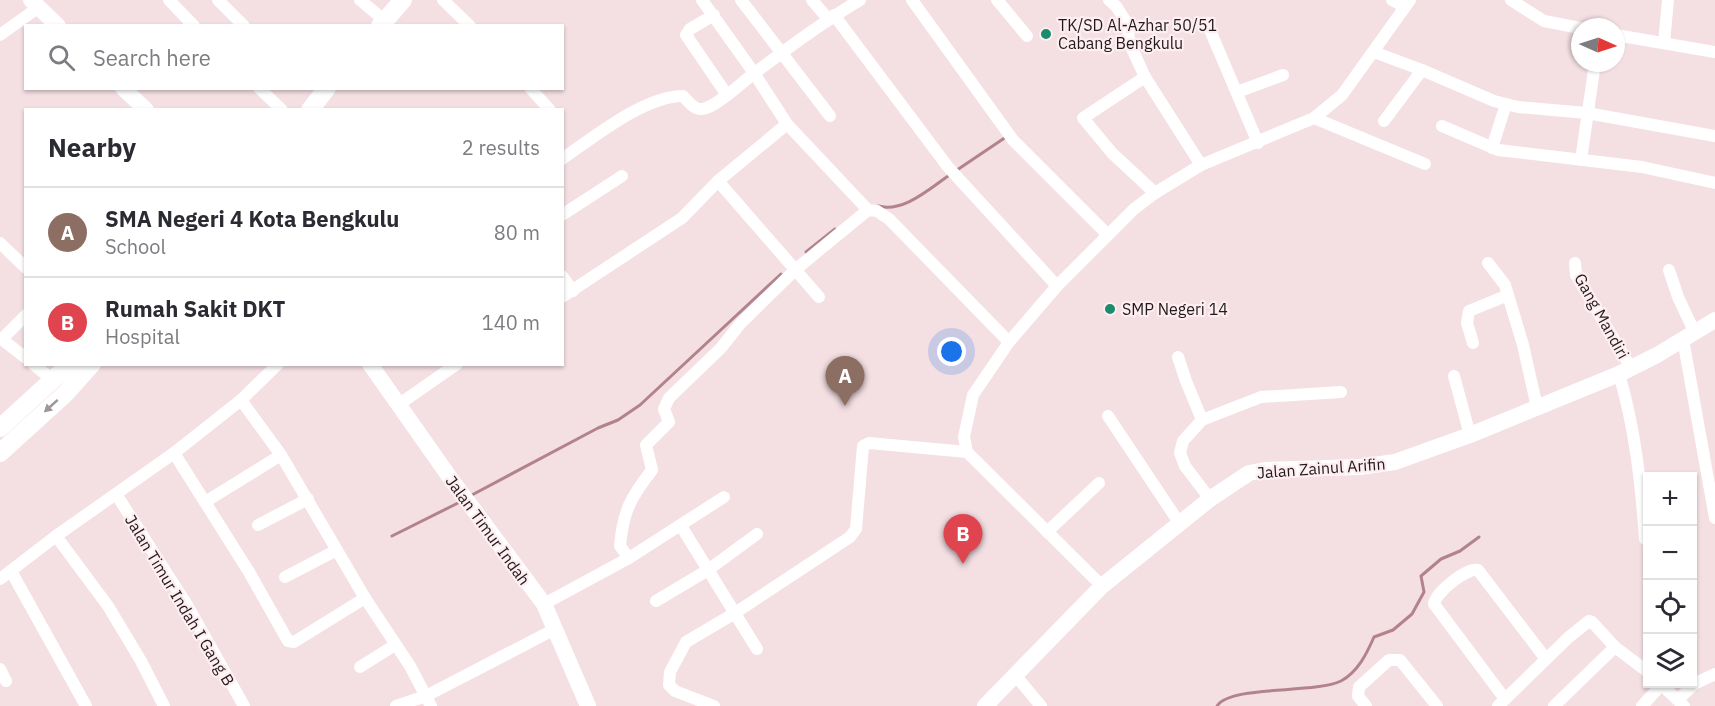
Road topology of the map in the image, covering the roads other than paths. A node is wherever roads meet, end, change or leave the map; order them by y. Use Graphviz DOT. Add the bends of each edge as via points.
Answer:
graph roads {
  1 [pos="169,0"];
  2 [pos="218,0"];
  3 [pos="360,0"];
  4 [pos="404,0"];
  5 [pos="443,0"];
  6 [pos="702,0"];
  7 [pos="741,0"];
  8 [pos="812,0"];
  9 [pos="860,0"];
  10 [pos="912,0"];
  11 [pos="998,0"];
  12 [pos="1392,0"];
  13 [pos="1511,0"];
  14 [pos="1668,0"];
  15 [pos="1112,3"];
  16 [pos="1407,3"];
  17 [pos="35,4"];
  18 [pos="714,15"];
  19 [pos="832,18"];
  20 [pos="382,23"];
  21 [pos="1207,23"];
  22 [pos="56,24"];
  23 [pos="192,24"];
  24 [pos="242,24"];
  25 [pos="468,24"];
  26 [pos="1571,26"];
  27 [pos="0,35"];
  28 [pos="1027,36"];
  29 [pos="1625,36"];
  30 [pos="1664,43"];
  31 [pos="1374,52"];
  32 [pos="1715,52"];
  33 [pos="782,53"];
  34 [pos="1422,70"];
  35 [pos="1594,72"];
  36 [pos="754,73"];
  37 [pos="1283,75"];
  38 [pos="1145,77"];
  39 [pos="125,90"];
  40 [pos="261,90"];
  41 [pos="532,90"];
  42 [pos="1237,92"];
  43 [pos="728,95"];
  44 [pos="1506,104"];
  45 [pos="144,108"];
  46 [pos="280,108"];
  47 [pos="548,108"];
  48 [pos="1587,113"];
  49 [pos="830,116"];
  50 [pos="1314,118"];
  51 [pos="1384,121"];
  52 [pos="787,124"];
  53 [pos="1442,126"];
  54 [pos="1715,136"];
  55 [pos="1258,143"];
  56 [pos="1492,148"];
  57 [pos="564,158"];
  58 [pos="1581,160"];
  59 [pos="1425,164"];
  60 [pos="1201,165"];
  61 [pos="622,176"];
  62 [pos="718,181"];
  63 [pos="1715,183"];
  64 [pos="1155,193"];
  65 [pos="864,206"];
  66 [pos="564,214"];
  67 [pos="1108,235"];
  68 [pos="0,243"];
  69 [pos="1488,262"];
  70 [pos="1575,263"];
  71 [pos="24,266"];
  72 [pos="795,270"];
  73 [pos="1669,270"];
  74 [pos="1057,286"];
  75 [pos="568,294"];
  76 [pos="1508,295"];
  77 [pos="819,297"];
  78 [pos="24,317"];
  79 [pos="1715,320"];
  80 [pos="1688,335"];
  81 [pos="1,338"];
  82 [pos="1009,342"];
  83 [pos="1473,343"];
  84 [pos="24,356"];
  85 [pos="1178,357"];
  86 [pos="35,366"];
  87 [pos="68,366"];
  88 [pos="90,366"];
  89 [pos="276,366"];
  90 [pos="371,366"];
  91 [pos="454,366"];
  92 [pos="1625,371"];
  93 [pos="1454,376"];
  94 [pos="54,381"];
  95 [pos="1341,393"];
  96 [pos="241,400"];
  97 [pos="399,405"];
  98 [pos="1537,406"];
  99 [pos="1108,416"];
  100 [pos="1202,420"];
  101 [pos="0,428"];
  102 [pos="1470,435"];
  103 [pos="967,452"];
  104 [pos="0,453"];
  105 [pos="174,453"];
  106 [pos="281,455"];
  107 [pos="1099,483"];
  108 [pos="1712,487"];
  109 [pos="116,494"];
  110 [pos="724,497"];
  111 [pos="308,499"];
  112 [pos="1210,499"];
  113 [pos="205,502"];
  114 [pos="1715,518"];
  115 [pos="1180,524"];
  116 [pos="258,525"];
  117 [pos="681,526"];
  118 [pos="1645,526"];
  119 [pos="1047,531"];
  120 [pos="757,534"];
  121 [pos="56,536"];
  122 [pos="337,550"];
  123 [pos="629,558"];
  124 [pos="708,570"];
  125 [pos="11,571"];
  126 [pos="285,577"];
  127 [pos="0,579"];
  128 [pos="1102,586"];
  129 [pos="365,598"];
  130 [pos="656,602"];
  131 [pos="544,604"];
  132 [pos="735,613"];
  133 [pos="555,629"];
  134 [pos="395,645"];
  135 [pos="1615,647"];
  136 [pos="757,650"];
  137 [pos="1546,659"];
  138 [pos="360,667"];
  139 [pos="0,669"];
  140 [pos="1643,669"];
  141 [pos="1715,674"];
  142 [pos="1016,676"];
  143 [pos="6,681"];
  144 [pos="1658,688"];
  145 [pos="1666,688"];
  146 [pos="428,701"];
  147 [pos="1502,703"];
  148 [pos="1681,703"];
  149 [pos="86,706"];
  150 [pos="164,706"];
  151 [pos="244,706"];
  152 [pos="396,706"];
  153 [pos="588,706"];
  154 [pos="714,706"];
  155 [pos="985,706"];
  156 [pos="1041,706"];
  157 [pos="1366,706"];
  158 [pos="1437,706"];
  159 [pos="1554,706"];
  160 [pos="1642,706"];
  1 -- 23 [label="street"];
  2 -- 24 [label="street"];
  3 -- 20 [label="street"];
  4 -- 20 [label="main road"];
  5 -- 25 [label="street"];
  6 -- 18 [label="street"];
  7 -- 33 [label="street"];
  8 -- 19 [label="street"];
  9 -- 19 [label="street"];
  10 -- 67 [label="street" via="1013,140"];
  11 -- 28 [label="street"];
  12 -- 16 [label="street"];
  13 -- 26 [label="street" via="1544,21"];
  14 -- 30 [label="street"];
  15 -- 38 [label="street" via="1128,25 1129,42"];
  16 -- 31 [label="street"];
  17 -- 22 [label="street"];
  17 -- 27 [label="street"];
  18 -- 36 [label="street"];
  18 -- 43 [label="street" via="686,35"];
  19 -- 33 [label="street"];
  19 -- 74 [label="street" via="957,178"];
  21 -- 42 [label="street"];
  29 -- 30 [label="street"];
  30 -- 32 [label="street"];
  31 -- 34 [label="street"];
  31 -- 50 [label="street" via="1342,95"];
  33 -- 36 [label="street"];
  33 -- 49 [label="street"];
  34 -- 44 [label="street"];
  34 -- 51 [label="street"];
  35 -- 48 [label="street"];
  36 -- 43 [label="street"];
  36 -- 52 [label="street"];
  37 -- 42 [label="street"];
  38 -- 60 [label="street"];
  38 -- 64 [label="street" via="1083,118 1112,153"];
  39 -- 45 [label="street"];
  40 -- 46 [label="street"];
  41 -- 47 [label="street"];
  42 -- 55 [label="street"];
  43 -- 57 [label="street" via="703,109 683,96 675,96 633,111"];
  44 -- 48 [label="street"];
  44 -- 56 [label="street"];
  48 -- 54 [label="street"];
  48 -- 58 [label="street"];
  50 -- 55 [label="street"];
  50 -- 59 [label="street"];
  52 -- 62 [label="street"];
  52 -- 65 [label="street"];
  53 -- 56 [label="street"];
  55 -- 60 [label="street"];
  56 -- 58 [label="street"];
  58 -- 63 [label="street" via="1670,172"];
  60 -- 64 [label="street"];
  61 -- 66 [label="street"];
  62 -- 72 [label="street"];
  62 -- 75 [label="street" via="682,218"];
  64 -- 67 [label="street"];
  65 -- 72 [label="street"];
  65 -- 82 [label="street" via="889,219"];
  67 -- 74 [label="street"];
  68 -- 71 [label="street"];
  69 -- 76 [label="street" via="1502,279"];
  70 -- 92 [label="street, Gang Mandiri" via="1576,275"];
  72 -- 77 [label="street"];
  72 -- 123 [label="street" via="669,398 664,409 669,422 646,445 652,470 632,495 622,525 620,546"];
  73 -- 80 [label="street"];
  74 -- 82 [label="street"];
  76 -- 83 [label="street" via="1469,311 1467,323"];
  76 -- 98 [label="street"];
  78 -- 81 [label="street"];
  79 -- 80 [label="street, Jalan Zainul Arifin"];
  80 -- 92 [label="street, Jalan Zainul Arifin"];
  80 -- 108 [label="street"];
  81 -- 84 [label="street"];
  82 -- 103 [label="street" via="973,395 964,437"];
  85 -- 100 [label="street"];
  86 -- 94 [label="street"];
  87 -- 94 [label="main road"];
  88 -- 104 [label="main road, one-way"];
  89 -- 96 [label="street"];
  90 -- 97 [label="street, Jalan Timur Indah"];
  91 -- 97 [label="street"];
  92 -- 98 [label="street, Jalan Zainul Arifin"];
  92 -- 118 [label="street, Gang Mandiri"];
  93 -- 102 [label="street"];
  94 -- 101 [label="main road"];
  95 -- 100 [label="street" via="1261,397"];
  96 -- 105 [label="street"];
  96 -- 106 [label="street"];
  97 -- 131 [label="street, Jalan Timur Indah"];
  98 -- 102 [label="street, Jalan Zainul Arifin"];
  99 -- 115 [label="street"];
  100 -- 112 [label="street" via="1183,441 1180,453"];
  102 -- 112 [label="street, Jalan Zainul Arifin" via="1395,462 1249,473"];
  103 -- 119 [label="street"];
  103 -- 132 [label="street" via="864,444 854,532"];
  105 -- 109 [label="street"];
  105 -- 113 [label="street"];
  106 -- 111 [label="street"];
  106 -- 113 [label="street"];
  107 -- 119 [label="street"];
  108 -- 114 [label="street"];
  109 -- 121 [label="street"];
  109 -- 151 [label="street, Jalan Timur Indah I Gang B" via="188,605"];
  110 -- 117 [label="street"];
  111 -- 116 [label="street"];
  111 -- 122 [label="street"];
  112 -- 115 [label="street, Jalan Zainul Arifin"];
  113 -- 129 [label="street" via="288,641 294,642"];
  115 -- 128 [label="street, Jalan Zainul Arifin"];
  117 -- 123 [label="street"];
  117 -- 124 [label="street"];
  119 -- 128 [label="street"];
  120 -- 124 [label="street"];
  121 -- 125 [label="street"];
  121 -- 150 [label="street" via="108,606"];
  122 -- 126 [label="street"];
  122 -- 129 [label="street"];
  123 -- 131 [label="street"];
  124 -- 130 [label="street"];
  124 -- 132 [label="street"];
  125 -- 127 [label="street"];
  125 -- 149 [label="street"];
  128 -- 142 [label="street, Jalan Zainul Arifin"];
  129 -- 134 [label="street"];
  131 -- 133 [label="street, Jalan Timur Indah"];
  132 -- 136 [label="street"];
  132 -- 154 [label="street" via="686,642 668,677 675,691"];
  133 -- 146 [label="street"];
  133 -- 153 [label="street, Jalan Timur Indah"];
  134 -- 138 [label="street"];
  134 -- 146 [label="street"];
  135 -- 137 [label="street" via="1589,621"];
  135 -- 140 [label="street"];
  135 -- 159 [label="street"];
  137 -- 147 [label="street"];
  137 -- 147 [label="street" via="1478,570 1470,570 1438,594 1434,604"];
  139 -- 143 [label="street"];
  141 -- 148 [label="street" via="1696,682"];
  142 -- 155 [label="street, Jalan Zainul Arifin"];
  142 -- 156 [label="street"];
  144 -- 160 [label="street"];
  145 -- 148 [label="street"];
  146 -- 152 [label="street"];
  157 -- 158 [label="street" via="1358,696 1359,687 1396,658"];
}
